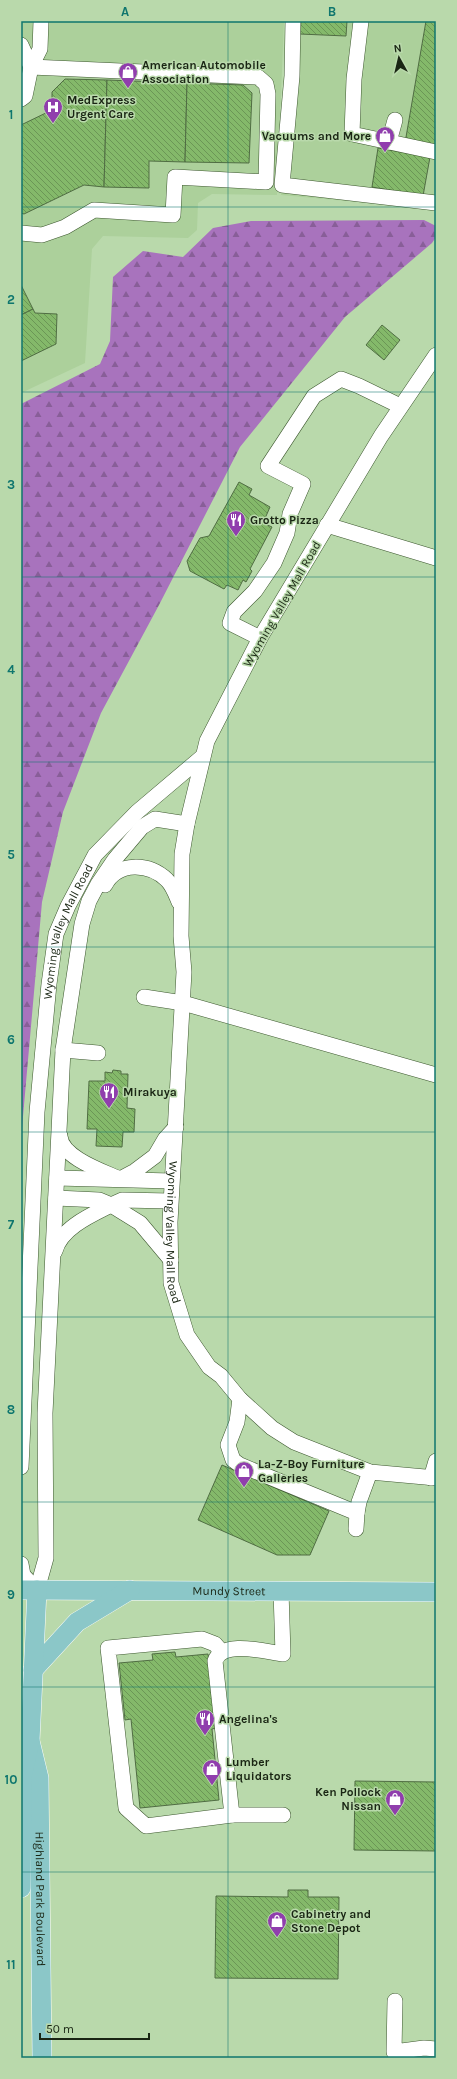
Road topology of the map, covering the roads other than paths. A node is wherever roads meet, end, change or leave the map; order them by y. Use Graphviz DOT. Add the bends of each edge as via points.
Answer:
graph roads {
  1 [pos="42,21"];
  2 [pos="293,21"];
  3 [pos="361,21"];
  4 [pos="21,45"];
  5 [pos="31,67"];
  6 [pos="21,99"];
  7 [pos="395,120"];
  8 [pos="389,142"];
  9 [pos="436,152"];
  10 [pos="436,203"];
  11 [pos="21,233"];
  12 [pos="436,355"];
  13 [pos="400,406"];
  14 [pos="327,525"];
  15 [pos="436,558"];
  16 [pos="260,638"];
  17 [pos="202,757"];
  18 [pos="187,824"];
  19 [pos="181,905"];
  20 [pos="82,924"];
  21 [pos="144,997"];
  22 [pos="183,1003"];
  23 [pos="63,1050"];
  24 [pos="98,1053"];
  25 [pos="436,1075"];
  26 [pos="60,1124"];
  27 [pos="176,1127"];
  28 [pos="57,1178"];
  29 [pos="120,1179"];
  30 [pos="171,1181"];
  31 [pos="56,1198"];
  32 [pos="170,1201"];
  33 [pos="110,1205"];
  34 [pos="171,1260"];
  35 [pos="52,1262"];
  36 [pos="240,1399"];
  37 [pos="436,1461"];
  38 [pos="21,1467"];
  39 [pos="370,1472"];
  40 [pos="433,1478"];
  41 [pos="357,1513"];
  42 [pos="356,1529"];
  43 [pos="21,1564"];
  44 [pos="29,1590"];
  45 [pos="130,1590"];
  46 [pos="281,1591"];
  47 [pos="436,1592"];
  48 [pos="221,1651"];
  49 [pos="33,1670"];
  50 [pos="30,1741"];
  51 [pos="232,1815"];
  52 [pos="282,1816"];
  53 [pos="21,1888"];
  54 [pos="395,2001"];
  55 [pos="436,2049"];
  56 [pos="42,2058"];
  1 -- 5 [label="lane" via="40,49"];
  2 -- 10 [label="lane" via="292,76 282,185"];
  3 -- 8 [label="lane" via="354,79 352,134"];
  4 -- 5 [label="lane"];
  5 -- 6 [label="lane" via="25,96"];
  5 -- 11 [label="lane" via="258,77 266,84 268,94 266,182 175,177 173,215 94,210 65,227 42,235"];
  7 -- 8 [label="lane"];
  8 -- 9 [label="lane"];
  12 -- 13 [label="lane, Wyoming Valley Mall Road"];
  13 -- 14 [label="lane, Wyoming Valley Mall Road"];
  13 -- 16 [label="lane" via="341,379 314,396 268,466 303,484 274,563 255,591 234,612 230,623"];
  14 -- 15 [label="lane"];
  14 -- 16 [label="lane, Wyoming Valley Mall Road"];
  16 -- 17 [label="lane, Wyoming Valley Mall Road" via="206,741"];
  17 -- 18 [label="lane, Wyoming Valley Mall Road"];
  17 -- 38 [label="lane, Wyoming Valley Mall Road" via="137,812 95,855 56,934 37,1112"];
  18 -- 19 [label="lane, Wyoming Valley Mall Road" via="182,854"];
  18 -- 20 [label="lane" via="155,819 142,827 98,884 89,901"];
  19 -- 20 [label="lane" via="162,876 148,869 127,867 106,882"];
  19 -- 22 [label="lane, Wyoming Valley Mall Road"];
  20 -- 23 [label="lane, Wyoming Valley Mall Road"];
  21 -- 22 [label="lane"];
  22 -- 25 [label="lane"];
  22 -- 27 [label="lane, Wyoming Valley Mall Road"];
  23 -- 24 [label="lane"];
  23 -- 26 [label="lane, Wyoming Valley Mall Road"];
  26 -- 28 [label="lane, Wyoming Valley Mall Road"];
  26 -- 29 [label="lane" via="60,1142 67,1152 92,1167"];
  27 -- 29 [label="lane" via="155,1156"];
  27 -- 30 [label="lane, Wyoming Valley Mall Road"];
  28 -- 29 [label="lane"];
  28 -- 31 [label="lane, Wyoming Valley Mall Road"];
  29 -- 30 [label="lane"];
  30 -- 32 [label="lane, Wyoming Valley Mall Road"];
  31 -- 33 [label="lane" via="99,1200"];
  31 -- 35 [label="lane, Wyoming Valley Mall Road"];
  32 -- 33 [label="lane" via="122,1200"];
  32 -- 34 [label="lane, Wyoming Valley Mall Road"];
  33 -- 34 [label="lane" via="140,1223"];
  33 -- 35 [label="lane" via="67,1231 56,1245"];
  34 -- 36 [label="lane, Wyoming Valley Mall Road" via="171,1283 187,1335 209,1367 221,1376"];
  35 -- 44 [label="lane, Wyoming Valley Mall Road" via="45,1413 46,1558"];
  36 -- 39 [label="lane, Wyoming Valley Mall Road" via="272,1428 294,1442"];
  36 -- 41 [label="lane" via="237,1422 228,1445 233,1460"];
  37 -- 40 [label="lane"];
  39 -- 40 [label="lane, Wyoming Valley Mall Road"];
  39 -- 41 [label="lane"];
  41 -- 42 [label="lane"];
  43 -- 44 [label="lane"];
  44 -- 45 [label="main road, Mundy Street"];
  44 -- 49 [label="main road, Highland Park Boulevard"];
  45 -- 46 [label="main road, Mundy Street"];
  45 -- 49 [label="main road" via="77,1622"];
  46 -- 47 [label="main road, Mundy Street"];
  46 -- 48 [label="lane" via="283,1654 243,1648"];
  48 -- 51 [label="lane" via="215,1660"];
  48 -- 51 [label="lane" via="215,1644 202,1639 108,1648 126,1808 146,1826"];
  49 -- 50 [label="main road, Highland Park Boulevard"];
  50 -- 53 [label="main road, Highland Park Boulevard" via="22,1777"];
  50 -- 56 [label="main road, Highland Park Boulevard" via="39,1778"];
  51 -- 52 [label="lane"];
  54 -- 55 [label="lane" via="394,2052"];
}
